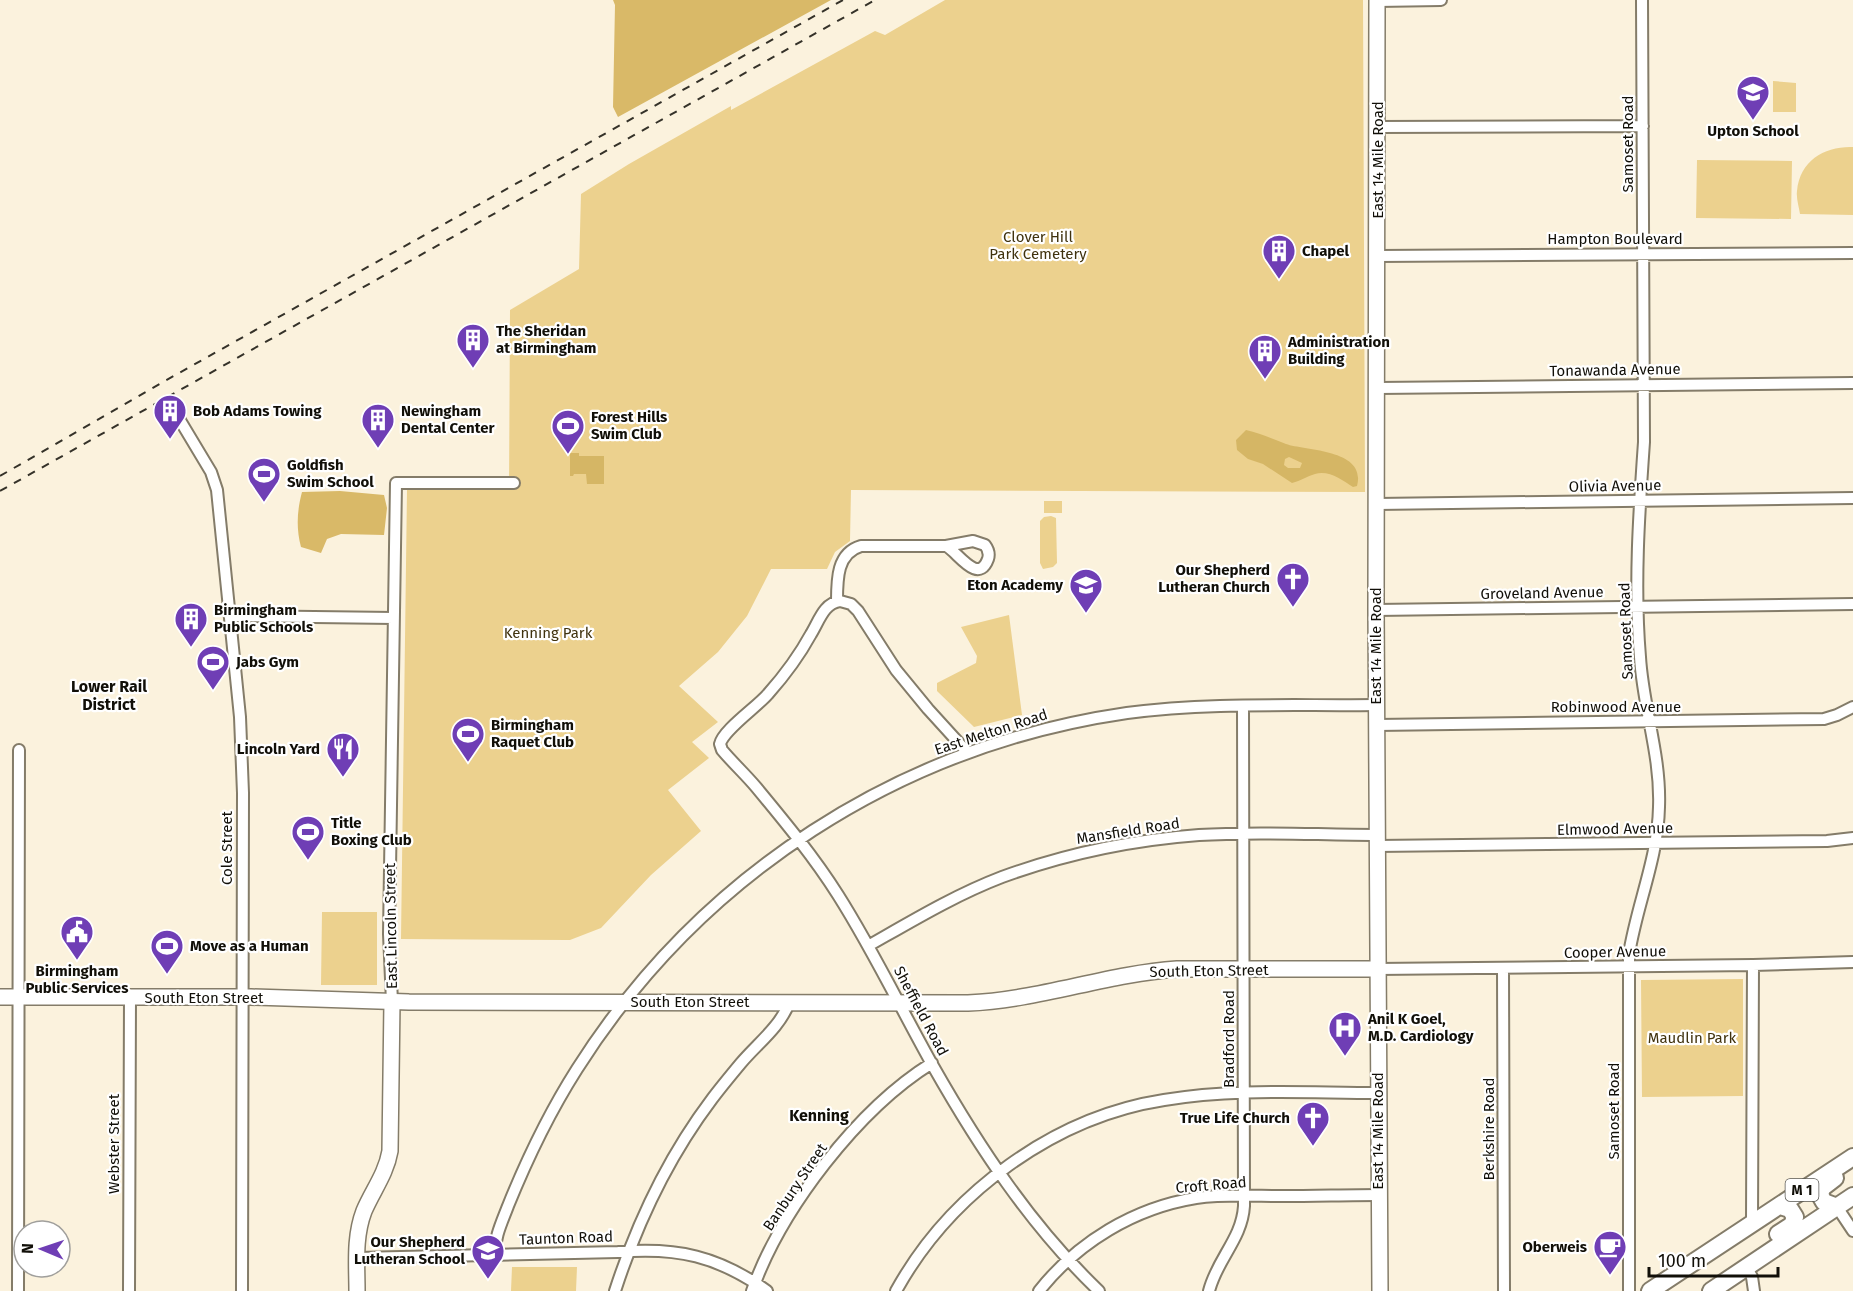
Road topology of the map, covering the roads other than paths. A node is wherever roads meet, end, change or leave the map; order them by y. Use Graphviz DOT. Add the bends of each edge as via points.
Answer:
graph roads {
  1 [pos="1377,0"];
  2 [pos="1441,0"];
  3 [pos="1642,0"];
  4 [pos="1643,126"];
  5 [pos="1378,127"];
  6 [pos="1853,253"];
  7 [pos="1643,254"];
  8 [pos="1378,256"];
  9 [pos="1853,383"];
  10 [pos="1644,385"];
  11 [pos="1378,388"];
  12 [pos="178,417"];
  13 [pos="514,483"];
  14 [pos="1853,498"];
  15 [pos="1640,500"];
  16 [pos="1377,504"];
  17 [pos="946,546"];
  18 [pos="834,602"];
  19 [pos="1853,604"];
  20 [pos="1638,607"];
  21 [pos="1376,610"];
  22 [pos="230,616"];
  23 [pos="394,618"];
  24 [pos="1377,705"];
  25 [pos="1244,706"];
  26 [pos="1853,707"];
  27 [pos="1651,722"];
  28 [pos="1377,725"];
  29 [pos="19,750"];
  30 [pos="968,753"];
  31 [pos="1244,835"];
  32 [pos="1853,838"];
  33 [pos="798,839"];
  34 [pos="1377,841"];
  35 [pos="1656,843"];
  36 [pos="868,946"];
  37 [pos="1851,964"];
  38 [pos="1753,965"];
  39 [pos="1628,967"];
  40 [pos="1503,968"];
  41 [pos="1377,969"];
  42 [pos="1244,970"];
  43 [pos="0,997"];
  44 [pos="130,997"];
  45 [pos="19,998"];
  46 [pos="242,998"];
  47 [pos="392,1002"];
  48 [pos="624,1002"];
  49 [pos="789,1003"];
  50 [pos="900,1003"];
  51 [pos="932,1063"];
  52 [pos="1378,1093"];
  53 [pos="1244,1094"];
  54 [pos="1853,1157"];
  55 [pos="1853,1166"];
  56 [pos="999,1172"];
  57 [pos="1379,1195"];
  58 [pos="1245,1196"];
  59 [pos="1853,1196"];
  60 [pos="1779,1206"];
  61 [pos="1837,1207"];
  62 [pos="1752,1224"];
  63 [pos="1853,1231"];
  64 [pos="629,1251"];
  65 [pos="495,1255"];
  66 [pos="357,1258"];
  67 [pos="1068,1259"];
  68 [pos="1746,1266"];
  69 [pos="754,1287"];
  70 [pos="18,1291"];
  71 [pos="129,1291"];
  72 [pos="242,1291"];
  73 [pos="357,1291"];
  74 [pos="615,1291"];
  75 [pos="767,1291"];
  76 [pos="896,1291"];
  77 [pos="1039,1291"];
  78 [pos="1099,1291"];
  79 [pos="1209,1291"];
  80 [pos="1380,1291"];
  81 [pos="1504,1291"];
  82 [pos="1629,1291"];
  83 [pos="1650,1291"];
  84 [pos="1668,1291"];
  85 [pos="1710,1291"];
  86 [pos="1754,1291"];
  1 -- 2 [label="street"];
  1 -- 5 [label="street, East 14 Mile Road"];
  3 -- 4 [label="street, Samoset Road"];
  4 -- 5 [label="street"];
  4 -- 7 [label="street, Samoset Road"];
  5 -- 8 [label="street, East 14 Mile Road"];
  6 -- 7 [label="street, Hampton Boulevard"];
  7 -- 8 [label="street, Hampton Boulevard"];
  7 -- 10 [label="street, Samoset Road"];
  8 -- 11 [label="street, East 14 Mile Road"];
  9 -- 10 [label="street, Tonawanda Avenue"];
  10 -- 11 [label="street, Tonawanda Avenue"];
  10 -- 15 [label="street, Samoset Road"];
  11 -- 16 [label="street, East 14 Mile Road"];
  12 -- 22 [label="street, Cole Street" via="215,482"];
  13 -- 23 [label="street, East Lincoln Street" via="396,483"];
  14 -- 15 [label="street, Olivia Avenue"];
  15 -- 16 [label="street, Olivia Avenue"];
  15 -- 20 [label="street, Samoset Road"];
  16 -- 21 [label="street, East 14 Mile Road"];
  17 -- 18 [label="street" via="868,545 851,549 842,562"];
  18 -- 30 [label="street" via="851,604 858,611 896,670"];
  18 -- 33 [label="street, Sheffield Road" via="826,607 780,680 724,734 720,744"];
  19 -- 20 [label="street, Groveland Avenue"];
  20 -- 21 [label="street, Groveland Avenue"];
  20 -- 27 [label="street, Samoset Road" via="1641,669"];
  21 -- 24 [label="street, East 14 Mile Road"];
  22 -- 23 [label="street"];
  22 -- 46 [label="street, Cole Street" via="242,755"];
  23 -- 47 [label="street, East Lincoln Street"];
  24 -- 25 [label="street, East Melton Road"];
  24 -- 28 [label="street, East 14 Mile Road"];
  25 -- 30 [label="street, East Melton Road" via="1175,708 1105,717 1043,730"];
  25 -- 31 [label="street, Bradford Road"];
  26 -- 27 [label="street, Robinwood Avenue" via="1824,719"];
  27 -- 28 [label="street, Robinwood Avenue"];
  27 -- 35 [label="street, Samoset Road" via="1659,776"];
  28 -- 34 [label="street, East 14 Mile Road"];
  29 -- 45 [label="street"];
  30 -- 33 [label="street, East Melton Road" via="872,795"];
  31 -- 34 [label="street, Mansfield Road"];
  31 -- 36 [label="street, Mansfield Road" via="1201,835 1134,843 1036,866 1001,877 930,910"];
  31 -- 42 [label="street, Bradford Road"];
  32 -- 35 [label="street, Elmwood Avenue"];
  33 -- 36 [label="street, Sheffield Road" via="839,896"];
  33 -- 48 [label="street, East Melton Road" via="708,909"];
  34 -- 35 [label="street, Elmwood Avenue"];
  34 -- 41 [label="street, East 14 Mile Road"];
  35 -- 39 [label="street, Samoset Road"];
  36 -- 50 [label="street, Sheffield Road"];
  37 -- 38 [label="street, Cooper Avenue"];
  38 -- 39 [label="street, Cooper Avenue"];
  38 -- 62 [label="street"];
  39 -- 40 [label="street, Cooper Avenue"];
  39 -- 82 [label="street, Samoset Road"];
  40 -- 41 [label="street, Cooper Avenue"];
  40 -- 81 [label="street, Berkshire Road"];
  41 -- 42 [label="street, South Eton Street"];
  41 -- 52 [label="street, East 14 Mile Road"];
  42 -- 50 [label="street, South Eton Street" via="1151,971 1004,1001"];
  42 -- 53 [label="street, Bradford Road"];
  43 -- 45 [label="street, South Eton Street"];
  44 -- 45 [label="street, South Eton Street"];
  44 -- 46 [label="street, South Eton Street"];
  44 -- 71 [label="street, Webster Street"];
  45 -- 70 [label="street"];
  46 -- 47 [label="street, South Eton Street"];
  46 -- 72 [label="street, Cole Street"];
  47 -- 48 [label="street, South Eton Street"];
  47 -- 66 [label="street, East Lincoln Street" via="390,1151 361,1222"];
  48 -- 49 [label="street, South Eton Street"];
  48 -- 65 [label="street, East Melton Road" via="567,1084 537,1140 504,1217"];
  49 -- 50 [label="street, South Eton Street"];
  49 -- 64 [label="street" via="780,1020 735,1070 692,1129 660,1183"];
  50 -- 51 [label="street, Sheffield Road"];
  51 -- 56 [label="street, Sheffield Road"];
  51 -- 69 [label="street, Banbury Street" via="886,1099 828,1161 790,1216"];
  52 -- 53 [label="street"];
  52 -- 57 [label="street, East 14 Mile Road"];
  53 -- 56 [label="street" via="1162,1100 1106,1115 1052,1138"];
  53 -- 58 [label="street, Bradford Road"];
  54 -- 60 [label="main road, M 1"];
  55 -- 61 [label="main road" via="1820,1192 1824,1202"];
  56 -- 67 [label="street, Sheffield Road"];
  56 -- 76 [label="street" via="931,1238"];
  57 -- 58 [label="street, Croft Road"];
  57 -- 80 [label="street, East 14 Mile Road"];
  58 -- 67 [label="street, Croft Road" via="1198,1198 1153,1209 1118,1224"];
  58 -- 79 [label="street, Bradford Road" via="1240,1231 1218,1265"];
  59 -- 61 [label="main road, M 1"];
  60 -- 62 [label="main road, M 1"];
  60 -- 68 [label="main road" via="1793,1211 1794,1223 1760,1245"];
  61 -- 63 [label="street"];
  61 -- 68 [label="main road, M 1"];
  62 -- 83 [label="main road, M 1"];
  62 -- 84 [label="main road" via="1748,1238"];
  64 -- 65 [label="street, Taunton Road"];
  64 -- 69 [label="street, Taunton Road" via="654,1249 703,1258 735,1270"];
  64 -- 74 [label="street"];
  65 -- 66 [label="street, Taunton Road"];
  66 -- 73 [label="street, East Lincoln Street"];
  67 -- 77 [label="street, Croft Road"];
  67 -- 78 [label="street, Sheffield Road"];
  68 -- 85 [label="main road, M 1"];
  68 -- 86 [label="street"];
  69 -- 75 [label="street, Taunton Road"];
}
